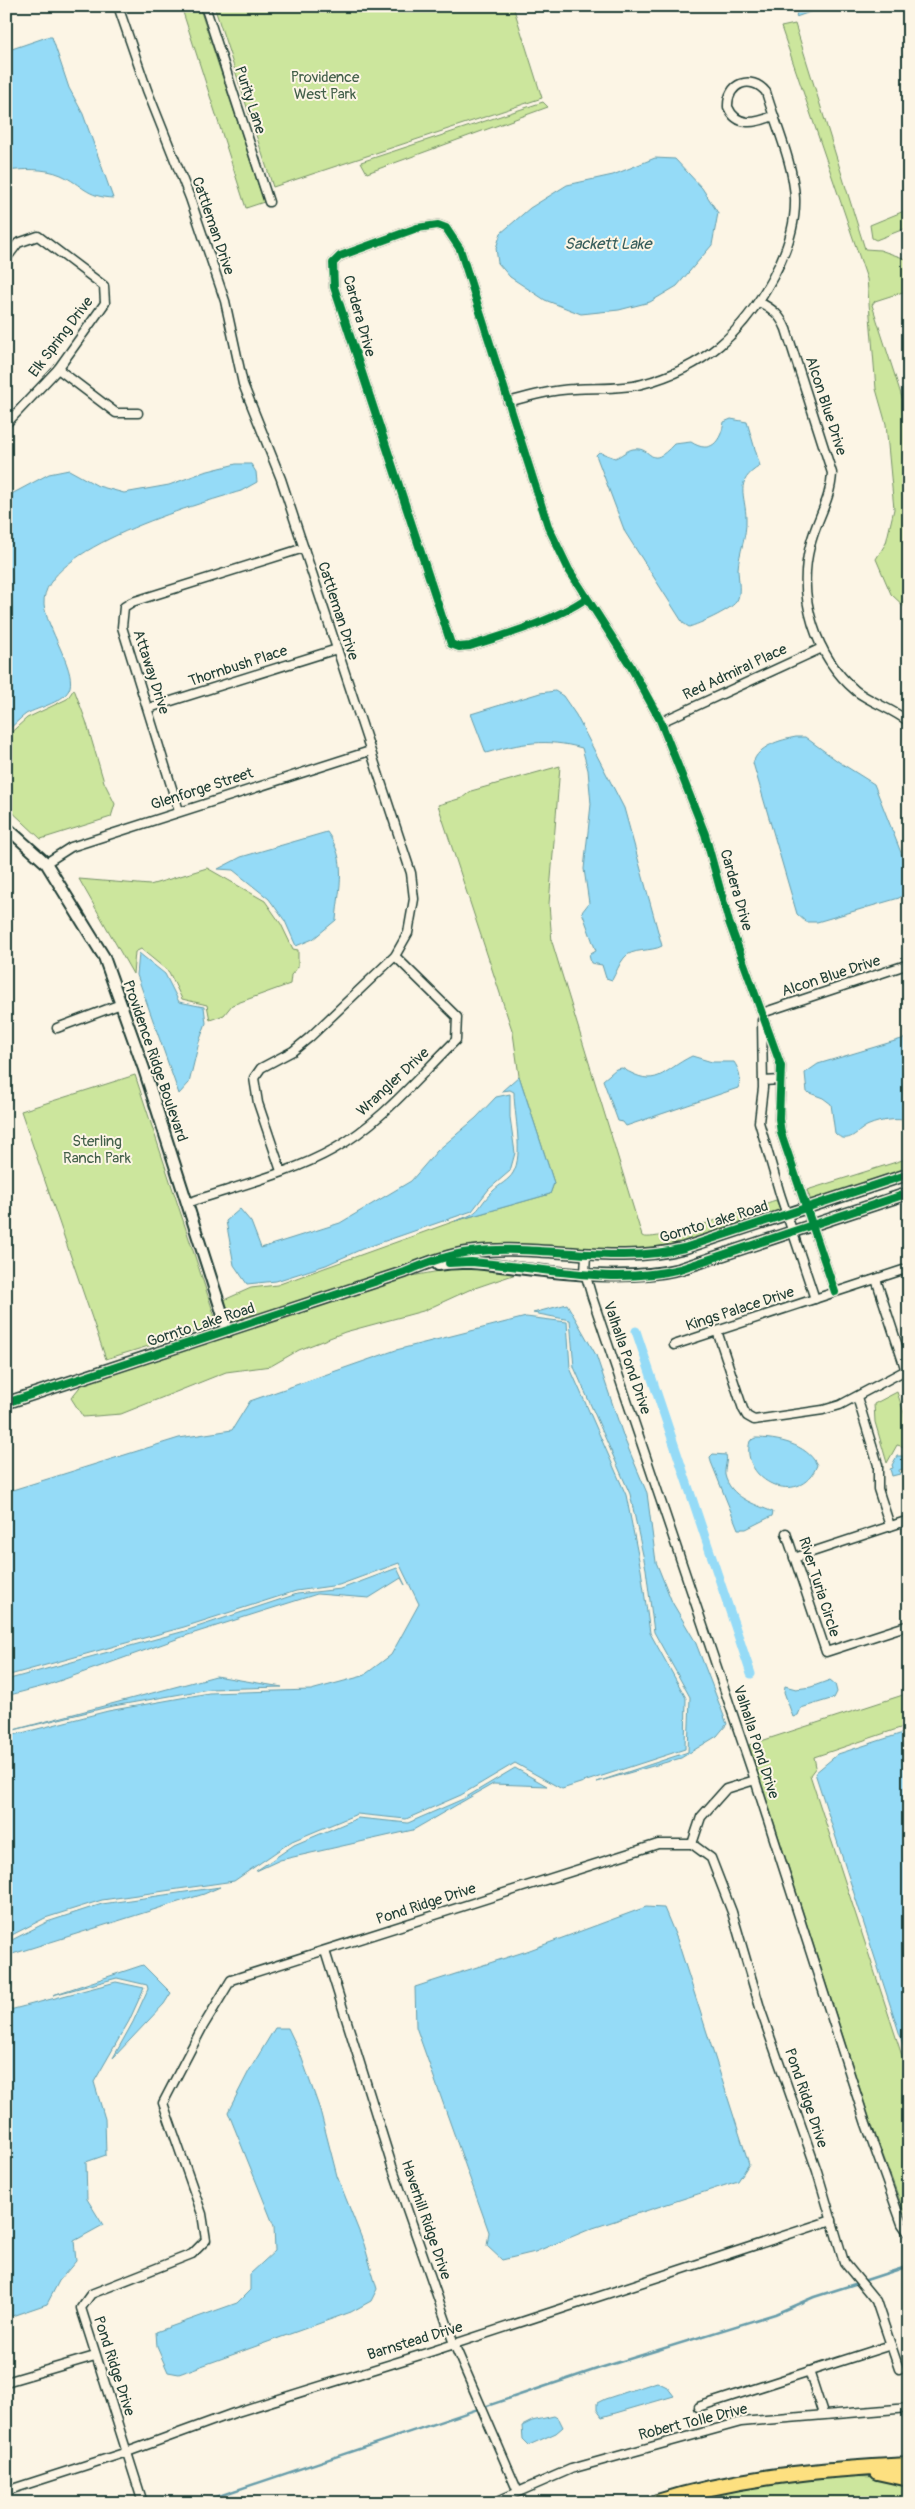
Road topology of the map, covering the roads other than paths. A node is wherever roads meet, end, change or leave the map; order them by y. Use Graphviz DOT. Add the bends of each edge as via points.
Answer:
graph roads {
  1 [pos="118,6"];
  2 [pos="205,6"];
  3 [pos="773,116"];
  4 [pos="269,202"];
  5 [pos="6,258"];
  6 [pos="759,302"];
  7 [pos="58,369"];
  8 [pos="508,402"];
  9 [pos="138,413"];
  10 [pos="6,424"];
  11 [pos="304,548"];
  12 [pos="588,598"];
  13 [pos="822,648"];
  14 [pos="336,649"];
  15 [pos="148,708"];
  16 [pos="660,722"];
  17 [pos="909,722"];
  18 [pos="370,751"];
  19 [pos="179,811"];
  20 [pos="6,827"];
  21 [pos="46,863"];
  22 [pos="395,956"];
  23 [pos="909,964"];
  24 [pos="121,1004"];
  25 [pos="762,1013"];
  26 [pos="57,1028"];
  27 [pos="781,1080"];
  28 [pos="763,1081"];
  29 [pos="282,1171"];
  30 [pos="909,1174"];
  31 [pos="909,1193"];
  32 [pos="187,1203"];
  33 [pos="807,1207"];
  34 [pos="787,1214"];
  35 [pos="813,1224"];
  36 [pos="793,1231"];
  37 [pos="586,1255"];
  38 [pos="909,1268"];
  39 [pos="405,1272"];
  40 [pos="586,1273"];
  41 [pos="876,1279"];
  42 [pos="836,1292"];
  43 [pos="815,1299"];
  44 [pos="228,1330"];
  45 [pos="718,1330"];
  46 [pos="674,1345"];
  47 [pos="906,1370"];
  48 [pos="909,1380"];
  49 [pos="856,1397"];
  50 [pos="6,1403"];
  51 [pos="909,1520"];
  52 [pos="890,1526"];
  53 [pos="786,1533"];
  54 [pos="794,1558"];
  55 [pos="909,1625"];
  56 [pos="755,1780"];
  57 [pos="692,1844"];
  58 [pos="325,1951"];
  59 [pos="832,2220"];
  60 [pos="909,2234"];
  61 [pos="454,2344"];
  62 [pos="891,2345"];
  63 [pos="95,2356"];
  64 [pos="899,2369"];
  65 [pos="809,2372"];
  66 [pos="6,2382"];
  67 [pos="698,2407"];
  68 [pos="909,2408"];
  69 [pos="822,2414"];
  70 [pos="127,2452"];
  71 [pos="909,2465"];
  72 [pos="861,2469"];
  73 [pos="909,2479"];
  74 [pos="6,2491"];
  75 [pos="518,2492"];
  76 [pos="143,2503"];
  77 [pos="493,2503"];
  78 [pos="654,2503"];
  1 -- 11 [label="street, Cattleman Drive" via="190,198 225,301 243,384 281,478"];
  2 -- 4 [label="street, Purity Lane"];
  3 -- 3 [label="street" via="766,92 757,83 744,82 730,94 728,106 735,118 750,123"];
  3 -- 6 [label="street" via="793,179 795,214 782,260"];
  5 -- 7 [label="street, Elk Spring Drive" via="18,243 38,236 104,286 105,303"];
  6 -- 8 [label="street" via="718,348 670,375 632,386 554,390"];
  6 -- 13 [label="street, Alcon Blue Drive" via="773,309 786,328 832,473 830,493 814,530 806,567 809,608"];
  7 -- 9 [label="street" via="116,413"];
  7 -- 10 [label="street, Elk Spring Drive"];
  8 -- 12 [label="street, Cardera Drive" via="548,526 569,570"];
  8 -- 12 [label="street, Cardera Drive" via="460,249 446,228 438,225 417,228 349,252 333,263 334,287 451,644 470,646 542,623"];
  11 -- 14 [label="street, Cattleman Drive"];
  11 -- 15 [label="street, Attaway Drive" via="132,602 124,608 122,627"];
  12 -- 16 [label="street, Cardera Drive" via="630,665"];
  13 -- 16 [label="street, Red Admiral Place"];
  13 -- 17 [label="street, Alcon Blue Drive" via="855,690"];
  14 -- 15 [label="street, Thornbush Place"];
  14 -- 18 [label="street, Cattleman Drive"];
  15 -- 19 [label="street, Attaway Drive"];
  16 -- 25 [label="street, Cardera Drive" via="705,834 729,922"];
  18 -- 19 [label="street, Glenforge Street"];
  18 -- 22 [label="street, Cattleman Drive" via="411,873 414,899 408,932"];
  19 -- 21 [label="street, Glenforge Street" via="71,847"];
  20 -- 21 [label="street, Providence Ridge Boulevard"];
  21 -- 24 [label="street, Providence Ridge Boulevard" via="104,957"];
  22 -- 29 [label="street, Cattleman Drive" via="310,1037 293,1051 260,1068 254,1078 258,1102"];
  22 -- 29 [label="street, Wrangler Drive" via="457,1017 456,1040 375,1120 334,1149"];
  23 -- 25 [label="street, Alcon Blue Drive"];
  24 -- 26 [label="street"];
  24 -- 32 [label="street, Providence Ridge Boulevard"];
  25 -- 27 [label="street, Cardera Drive" via="781,1066"];
  25 -- 28 [label="street, Cardera Drive"];
  27 -- 28 [label="street"];
  27 -- 33 [label="street, Cardera Drive" via="779,1119"];
  28 -- 34 [label="street, Cardera Drive" via="759,1122"];
  29 -- 32 [label="street, Wrangler Drive"];
  30 -- 33 [label="street, Gornto Lake Road"];
  31 -- 35 [label="street, Gornto Lake Road"];
  32 -- 44 [label="street, Providence Ridge Boulevard"];
  33 -- 34 [label="street, Gornto Lake Road"];
  33 -- 35 [label="street"];
  34 -- 36 [label="street, Kings Palace Drive"];
  34 -- 37 [label="street, Gornto Lake Road" via="672,1251 641,1256"];
  35 -- 36 [label="street, Gornto Lake Road"];
  35 -- 42 [label="street"];
  36 -- 40 [label="street, Gornto Lake Road" via="668,1272 630,1276"];
  36 -- 43 [label="street, Kings Palace Drive"];
  37 -- 39 [label="street, Gornto Lake Road" via="474,1252 432,1261"];
  37 -- 40 [label="street, Valhalla Pond Drive"];
  38 -- 41 [label="street, Kings Palace Drive"];
  39 -- 40 [label="street, Gornto Lake Road" via="471,1262"];
  39 -- 44 [label="street, Gornto Lake Road"];
  40 -- 56 [label="street, Valhalla Pond Drive"];
  41 -- 42 [label="street, Kings Palace Drive"];
  41 -- 47 [label="street"];
  42 -- 43 [label="street, Kings Palace Drive"];
  43 -- 45 [label="street, Kings Palace Drive"];
  44 -- 50 [label="street, Gornto Lake Road"];
  45 -- 46 [label="street, Kings Palace Drive"];
  45 -- 49 [label="street" via="743,1409 754,1420 823,1410"];
  47 -- 48 [label="street"];
  47 -- 49 [label="street"];
  49 -- 52 [label="street" via="878,1466 878,1489"];
  51 -- 52 [label="street"];
  52 -- 54 [label="street"];
  53 -- 54 [label="street, River Turia Circle"];
  54 -- 55 [label="street, River Turia Circle" via="826,1652"];
  56 -- 57 [label="street" via="726,1790 701,1818"];
  56 -- 60 [label="street, Valhalla Pond Drive" via="866,2124 902,2224"];
  57 -- 58 [label="street, Pond Ridge Drive" via="658,1844"];
  57 -- 59 [label="street, Pond Ridge Drive" via="711,1858 732,1912 761,2011"];
  58 -- 61 [label="street, Haverhill Ridge Drive" via="392,2166"];
  58 -- 63 [label="street, Pond Ridge Drive" via="231,1980 202,2028 163,2103 202,2214 206,2240 192,2254 91,2294 80,2308"];
  59 -- 61 [label="street, Barnstead Drive"];
  59 -- 62 [label="street, Pond Ridge Drive" via="844,2262 876,2300"];
  61 -- 70 [label="street, Barnstead Drive" via="234,2413"];
  61 -- 75 [label="street, Haverhill Ridge Drive"];
  62 -- 64 [label="street, Pond Ridge Drive"];
  62 -- 65 [label="street"];
  63 -- 66 [label="street"];
  63 -- 70 [label="street, Pond Ridge Drive"];
  65 -- 67 [label="street"];
  65 -- 69 [label="street"];
  68 -- 69 [label="street, Robert Tolle Drive"];
  69 -- 75 [label="street, Robert Tolle Drive" via="741,2422 571,2469"];
  70 -- 74 [label="street, Barnstead Drive"];
  70 -- 76 [label="street, Pond Ridge Drive"];
  71 -- 72 [label="highway"];
  72 -- 73 [label="highway"];
  72 -- 78 [label="highway" via="756,2479"];
  75 -- 77 [label="street, Robert Tolle Drive"];
}
